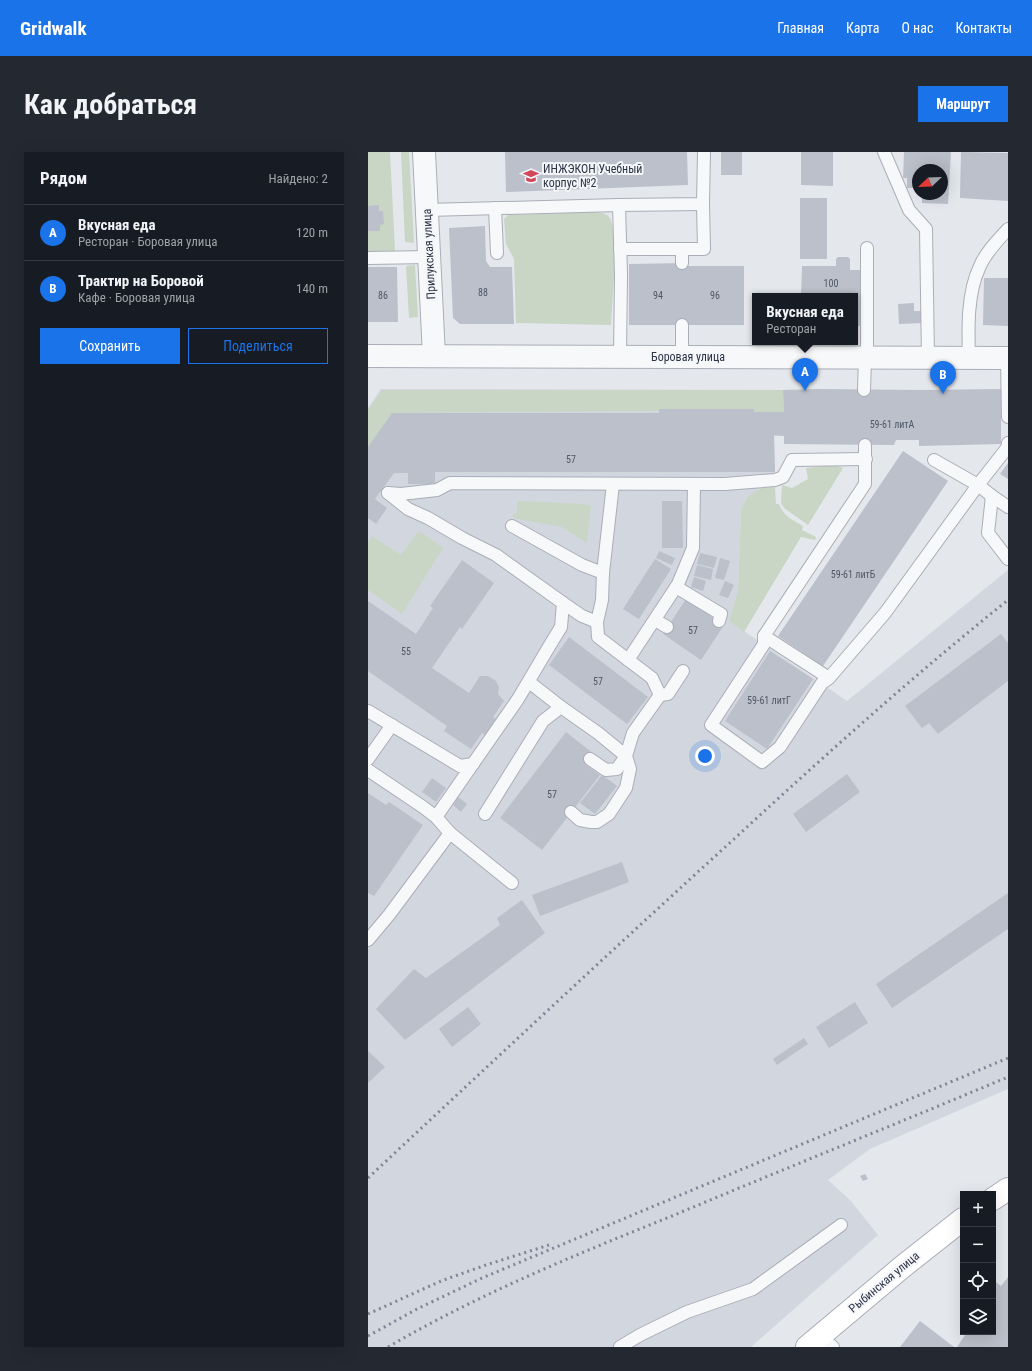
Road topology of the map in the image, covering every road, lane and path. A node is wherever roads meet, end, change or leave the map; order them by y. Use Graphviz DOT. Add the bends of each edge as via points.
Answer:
graph roads {
  1 [pos="424,152"];
  2 [pos="704,152"];
  3 [pos="884,152"];
  4 [pos="703,204"];
  5 [pos="620,205"];
  6 [pos="495,208"];
  7 [pos="427,210"];
  8 [pos="1008,229"];
  9 [pos="867,248"];
  10 [pos="620,249"];
  11 [pos="682,249"];
  12 [pos="497,253"];
  13 [pos="429,257"];
  14 [pos="368,258"];
  15 [pos="682,264"];
  16 [pos="682,325"];
  17 [pos="368,356"];
  18 [pos="434,356"];
  19 [pos="620,357"];
  20 [pos="682,357"];
  21 [pos="866,358"];
  22 [pos="928,358"];
  23 [pos="970,358"];
  24 [pos="1008,358"];
  25 [pos="864,390"];
  26 [pos="1008,418"];
  27 [pos="1008,443"];
  28 [pos="865,445"];
  29 [pos="866,458"];
  30 [pos="934,460"];
  31 [pos="613,484"];
  32 [pos="694,484"];
  33 [pos="978,485"];
  34 [pos="992,496"];
  35 [pos="1008,507"];
  36 [pos="512,526"];
  37 [pos="1008,559"];
  38 [pos="603,573"];
  39 [pos="676,587"];
  40 [pos="563,603"];
  41 [pos="655,620"];
  42 [pos="719,621"];
  43 [pos="597,622"];
  44 [pos="667,627"];
  45 [pos="764,636"];
  46 [pos="628,660"];
  47 [pos="683,671"];
  48 [pos="829,678"];
  49 [pos="528,682"];
  50 [pos="660,695"];
  51 [pos="561,707"];
  52 [pos="368,711"];
  53 [pos="392,725"];
  54 [pos="626,756"];
  55 [pos="368,759"];
  56 [pos="590,759"];
  57 [pos="473,764"];
  58 [pos="368,770"];
  59 [pos="571,812"];
  60 [pos="486,814"];
  61 [pos="436,816"];
  62 [pos="450,833"];
  63 [pos="512,883"];
  64 [pos="368,940"];
  65 [pos="1008,1190"];
  66 [pos="996,1197"];
  67 [pos="960,1221"];
  68 [pos="841,1225"];
  69 [pos="820,1343"];
  70 [pos="620,1347"];
  1 -- 7 [label="street, Прилукская улица"];
  2 -- 4 [label="lane"];
  3 -- 22 [label="lane" via="909,210 926,229"];
  4 -- 5 [label="lane"];
  4 -- 11 [label="lane" via="704,249"];
  5 -- 6 [label="lane"];
  5 -- 10 [label="lane"];
  6 -- 7 [label="lane"];
  6 -- 12 [label="lane"];
  7 -- 13 [label="street, Прилукская улица"];
  8 -- 23 [label="lane" via="980,265 972,289 968,325"];
  9 -- 21 [label="lane"];
  10 -- 11 [label="lane"];
  10 -- 19 [label="lane"];
  11 -- 15 [label="lane"];
  13 -- 14 [label="lane"];
  13 -- 18 [label="street, Прилукская улица"];
  16 -- 20 [label="lane"];
  17 -- 18 [label="street, Боровая улица"];
  18 -- 19 [label="street, Боровая улица"];
  19 -- 20 [label="street, Боровая улица"];
  20 -- 21 [label="street, Боровая улица"];
  21 -- 22 [label="street, Боровая улица"];
  21 -- 25 [label="lane"];
  22 -- 23 [label="street, Боровая улица"];
  23 -- 24 [label="street, Боровая улица"];
  24 -- 26 [label="lane"];
  27 -- 33 [label="lane" via="1007,448"];
  28 -- 29 [label="lane"];
  29 -- 32 [label="lane" via="792,460 783,477 775,480"];
  29 -- 45 [label="lane" via="865,484"];
  30 -- 33 [label="lane"];
  31 -- 32 [label="lane"];
  31 -- 38 [label="lane"];
  31 -- 40 [label="lane" via="450,483 437,490 401,494 385,491 408,509 496,555"];
  32 -- 39 [label="lane" via="693,548"];
  33 -- 34 [label="lane"];
  33 -- 48 [label="lane" via="885,612"];
  34 -- 35 [label="lane"];
  34 -- 37 [label="lane" via="988,533"];
  36 -- 38 [label="lane" via="582,565"];
  38 -- 43 [label="lane" via="602,600"];
  39 -- 41 [label="lane"];
  39 -- 42 [label="lane" via="721,614"];
  40 -- 43 [label="lane" via="582,616"];
  40 -- 49 [label="lane" via="561,627 554,648"];
  41 -- 44 [label="lane"];
  41 -- 46 [label="lane"];
  43 -- 46 [label="lane" via="598,637"];
  45 -- 48 [label="lane"];
  45 -- 48 [label="lane" via="764,644 711,724 762,762 780,747 822,683"];
  46 -- 50 [label="lane" via="652,678"];
  47 -- 50 [label="lane" via="668,694"];
  49 -- 51 [label="lane"];
  49 -- 57 [label="lane"];
  50 -- 54 [label="lane" via="641,713"];
  51 -- 54 [label="lane" via="598,732"];
  51 -- 60 [label="lane" via="543,721"];
  52 -- 53 [label="lane"];
  53 -- 55 [label="lane"];
  53 -- 57 [label="lane" via="460,766"];
  54 -- 56 [label="lane" via="617,769 606,770"];
  54 -- 59 [label="lane" via="630,769 626,788 609,814 597,822 591,822 580,820"];
  57 -- 61 [label="lane"];
  58 -- 61 [label="lane"];
  61 -- 62 [label="lane"];
  62 -- 63 [label="lane"];
  62 -- 64 [label="lane"];
  65 -- 66 [label="main road"];
  67 -- 69 [label="main road, Рыбинская улица" via="901,1268"];
  68 -- 70 [label="lane" via="753,1289 687,1312"];
}
